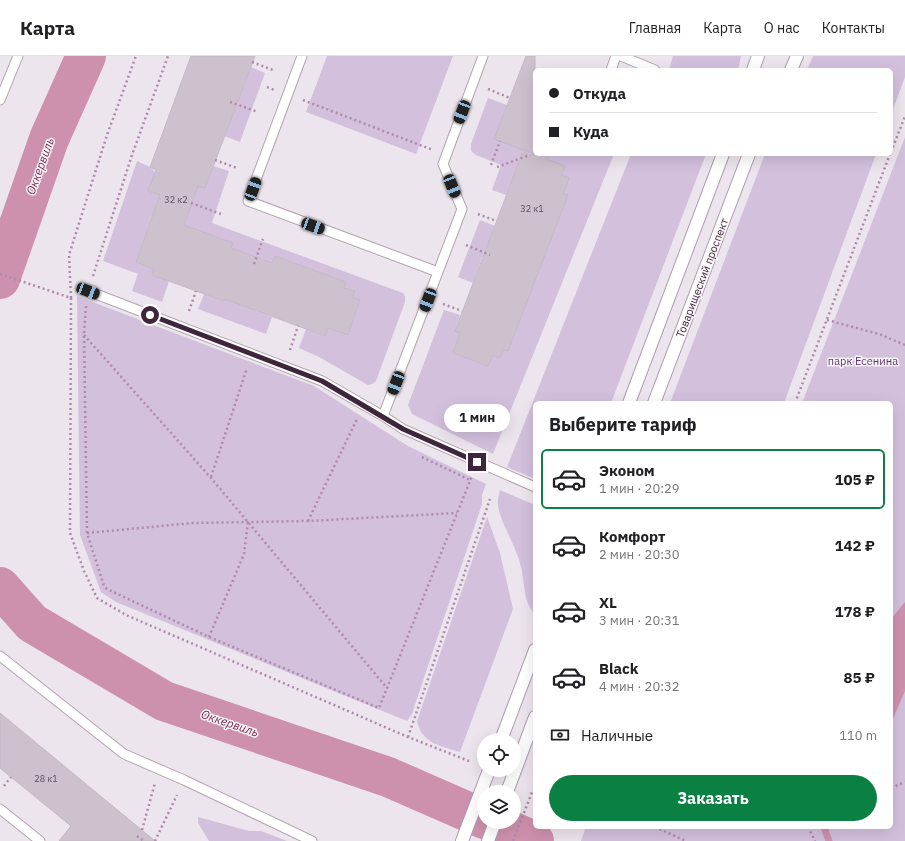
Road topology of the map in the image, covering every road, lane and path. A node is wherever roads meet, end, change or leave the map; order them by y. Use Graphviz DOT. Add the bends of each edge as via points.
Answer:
graph roads {
  1 [pos="18,56"];
  2 [pos="136,56"];
  3 [pos="168,56"];
  4 [pos="302,56"];
  5 [pos="483,56"];
  6 [pos="616,56"];
  7 [pos="621,56"];
  8 [pos="758,56"];
  9 [pos="797,56"];
  10 [pos="252,62"];
  11 [pos="612,68"];
  12 [pos="650,68"];
  13 [pos="754,68"];
  14 [pos="792,68"];
  15 [pos="273,70"];
  16 [pos="267,87"];
  17 [pos="488,89"];
  18 [pos="288,95"];
  19 [pos="510,98"];
  20 [pos="0,100"];
  21 [pos="230,102"];
  22 [pos="258,112"];
  23 [pos="905,116"];
  24 [pos="500,141"];
  25 [pos="893,148"];
  26 [pos="446,155"];
  27 [pos="527,156"];
  28 [pos="722,156"];
  29 [pos="748,156"];
  30 [pos="890,156"];
  31 [pos="215,160"];
  32 [pos="491,165"];
  33 [pos="497,167"];
  34 [pos="237,168"];
  35 [pos="191,203"];
  36 [pos="221,214"];
  37 [pos="478,214"];
  38 [pos="496,221"];
  39 [pos="263,239"];
  40 [pos="466,246"];
  41 [pos="490,255"];
  42 [pos="254,264"];
  43 [pos="438,272"];
  44 [pos="0,274"];
  45 [pos="88,291"];
  46 [pos="196,291"];
  47 [pos="71,298"];
  48 [pos="443,304"];
  49 [pos="86,306"];
  50 [pos="94,308"];
  51 [pos="189,311"];
  52 [pos="462,311"];
  53 [pos="827,320"];
  54 [pos="298,326"];
  55 [pos="84,334"];
  56 [pos="905,346"];
  57 [pos="290,350"];
  58 [pos="255,368"];
  59 [pos="630,401"];
  60 [pos="655,401"];
  61 [pos="796,401"];
  62 [pos="351,415"];
  63 [pos="383,416"];
  64 [pos="358,419"];
  65 [pos="364,422"];
  66 [pos="420,456"];
  67 [pos="477,462"];
  68 [pos="211,478"];
  69 [pos="470,480"];
  70 [pos="533,486"];
  71 [pos="490,499"];
  72 [pos="457,513"];
  73 [pos="308,521"];
  74 [pos="248,522"];
  75 [pos="87,533"];
  76 [pos="209,637"];
  77 [pos="533,655"];
  78 [pos="0,656"];
  79 [pos="387,688"];
  80 [pos="533,722"];
  81 [pos="504,733"];
  82 [pos="408,737"];
  83 [pos="469,761"];
  84 [pos="158,769"];
  85 [pos="11,777"];
  86 [pos="486,777"];
  87 [pos="184,780"];
  88 [pos="905,782"];
  89 [pos="509,785"];
  90 [pos="4,786"];
  91 [pos="893,787"];
  92 [pos="533,791"];
  93 [pos="0,809"];
  94 [pos="492,829"];
  95 [pos="659,829"];
  96 [pos="809,829"];
  97 [pos="142,830"];
  98 [pos="137,836"];
  99 [pos="40,841"];
  100 [pos="144,841"];
  101 [pos="155,841"];
  102 [pos="312,841"];
  103 [pos="462,841"];
  104 [pos="488,841"];
  105 [pos="513,841"];
  106 [pos="686,841"];
  107 [pos="816,841"];
  1 -- 20 [label="lane"];
  2 -- 47 [label="path" via="106,135 68,255"];
  3 -- 45 [label="path" via="132,155"];
  4 -- 18 [label="lane"];
  5 -- 26 [label="lane"];
  6 -- 11 [label="lane"];
  7 -- 12 [label="lane"];
  8 -- 13 [label="street"];
  9 -- 14 [label="street"];
  10 -- 15 [label="path"];
  16 -- 18 [label="path"];
  17 -- 19 [label="path"];
  18 -- 26 [label="path"];
  18 -- 43 [label="lane" via="248,202"];
  21 -- 22 [label="path"];
  23 -- 25 [label="path"];
  24 -- 32 [label="path"];
  26 -- 43 [label="lane" via="443,164 462,209"];
  27 -- 33 [label="path"];
  28 -- 59 [label="street"];
  29 -- 60 [label="street, Товарищеский проспект"];
  30 -- 53 [label="path"];
  31 -- 34 [label="path"];
  35 -- 36 [label="path"];
  37 -- 38 [label="path"];
  39 -- 42 [label="path"];
  40 -- 41 [label="path"];
  43 -- 63 [label="lane"];
  44 -- 47 [label="path"];
  45 -- 49 [label="path"];
  45 -- 63 [label="lane" via="322,381"];
  46 -- 51 [label="path"];
  47 -- 82 [label="path" via="70,533 97,598 126,615"];
  48 -- 52 [label="path"];
  49 -- 50 [label="path"];
  49 -- 55 [label="path"];
  53 -- 56 [label="path" via="879,334"];
  53 -- 61 [label="path"];
  54 -- 57 [label="path"];
  55 -- 68 [label="path"];
  55 -- 75 [label="path"];
  58 -- 68 [label="path" via="248,366"];
  62 -- 64 [label="path"];
  63 -- 67 [label="lane" via="403,429"];
  64 -- 65 [label="path"];
  64 -- 73 [label="path"];
  66 -- 69 [label="path"];
  67 -- 69 [label="path"];
  67 -- 70 [label="lane"];
  68 -- 74 [label="path"];
  69 -- 72 [label="path"];
  71 -- 82 [label="path"];
  72 -- 73 [label="path"];
  72 -- 79 [label="path"];
  73 -- 74 [label="path"];
  74 -- 75 [label="path" via="193,523"];
  74 -- 76 [label="path" via="244,554"];
  74 -- 79 [label="path"];
  75 -- 76 [label="path" via="107,589"];
  76 -- 79 [label="path" via="379,708"];
  77 -- 81 [label="street"];
  78 -- 84 [label="lane" via="124,754"];
  80 -- 89 [label="street"];
  82 -- 83 [label="path"];
  84 -- 87 [label="lane"];
  84 -- 97 [label="path"];
  85 -- 90 [label="path"];
  86 -- 103 [label="street"];
  87 -- 101 [label="path"];
  87 -- 102 [label="lane"];
  88 -- 91 [label="path"];
  92 -- 105 [label="path"];
  93 -- 99 [label="lane"];
  94 -- 104 [label="street"];
  95 -- 106 [label="path"];
  96 -- 107 [label="path"];
  98 -- 100 [label="path"];
}
